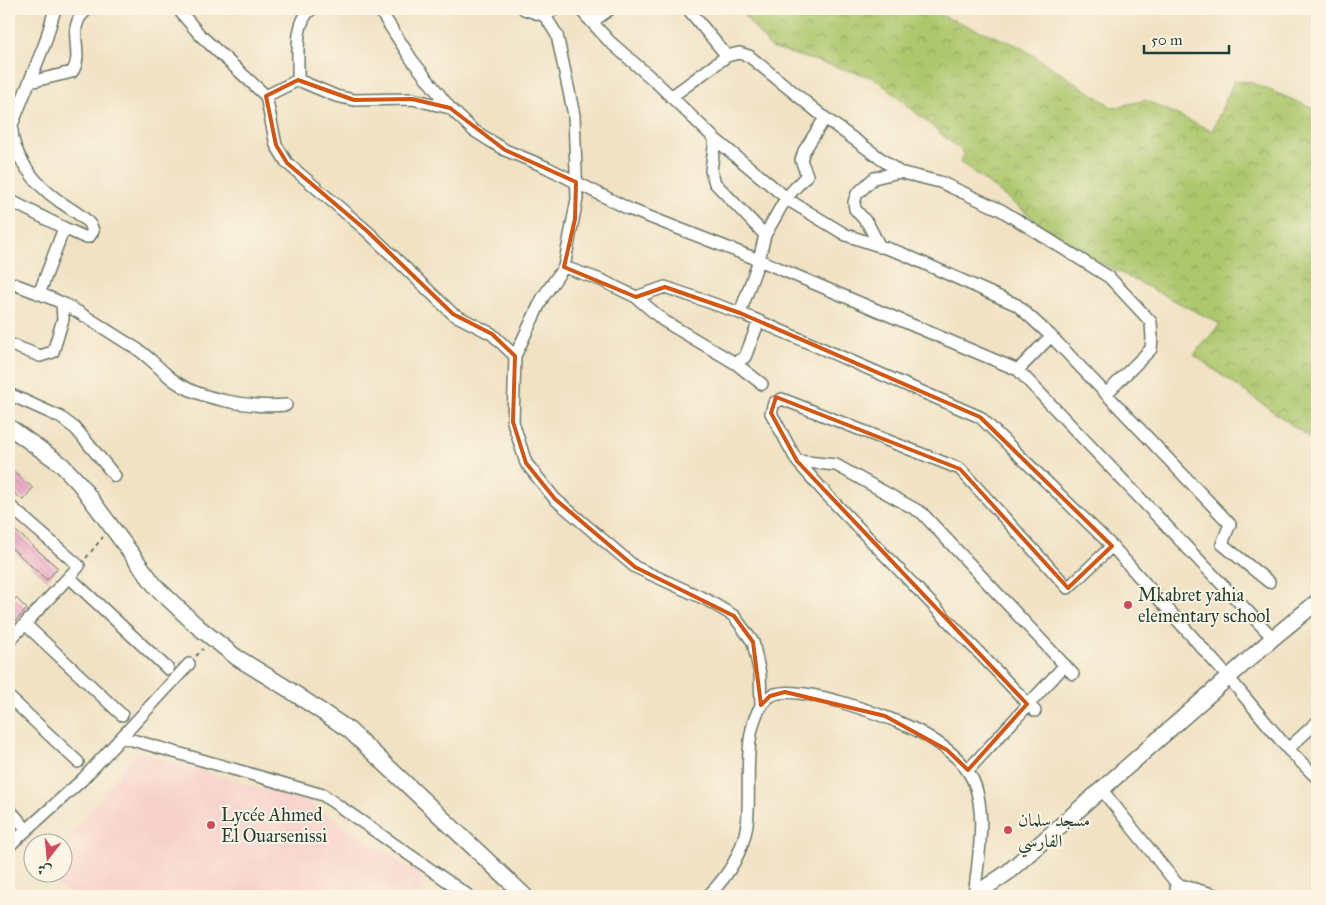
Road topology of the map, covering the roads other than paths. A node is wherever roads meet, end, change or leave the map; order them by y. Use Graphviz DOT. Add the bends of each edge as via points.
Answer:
graph roads {
  1 [pos="55,9"];
  2 [pos="88,9"];
  3 [pos="178,9"];
  4 [pos="312,9"];
  5 [pos="379,9"];
  6 [pos="524,9"];
  7 [pos="555,9"];
  8 [pos="580,9"];
  9 [pos="610,9"];
  10 [pos="688,9"];
  11 [pos="545,16"];
  12 [pos="592,22"];
  13 [pos="728,56"];
  14 [pos="298,80"];
  15 [pos="30,82"];
  16 [pos="266,96"];
  17 [pos="671,97"];
  18 [pos="450,108"];
  19 [pos="826,118"];
  20 [pos="715,139"];
  21 [pos="899,172"];
  22 [pos="576,182"];
  23 [pos="786,198"];
  24 [pos="9,200"];
  25 [pos="64,228"];
  26 [pos="765,235"];
  27 [pos="880,247"];
  28 [pos="759,260"];
  29 [pos="564,267"];
  30 [pos="9,282"];
  31 [pos="39,294"];
  32 [pos="636,297"];
  33 [pos="62,303"];
  34 [pos="740,313"];
  35 [pos="759,322"];
  36 [pos="1052,336"];
  37 [pos="9,344"];
  38 [pos="515,356"];
  39 [pos="735,363"];
  40 [pos="1018,370"];
  41 [pos="762,384"];
  42 [pos="9,394"];
  43 [pos="1106,394"];
  44 [pos="286,405"];
  45 [pos="9,427"];
  46 [pos="797,461"];
  47 [pos="115,476"];
  48 [pos="9,505"];
  49 [pos="1112,546"];
  50 [pos="69,577"];
  51 [pos="1269,582"];
  52 [pos="1317,602"];
  53 [pos="25,624"];
  54 [pos="1272,638"];
  55 [pos="9,641"];
  56 [pos="189,664"];
  57 [pos="1065,666"];
  58 [pos="168,669"];
  59 [pos="1074,674"];
  60 [pos="1228,677"];
  61 [pos="9,697"];
  62 [pos="761,705"];
  63 [pos="1031,707"];
  64 [pos="122,715"];
  65 [pos="1317,722"];
  66 [pos="122,737"];
  67 [pos="1288,749"];
  68 [pos="78,762"];
  69 [pos="968,770"];
  70 [pos="1317,778"];
  71 [pos="1102,790"];
  72 [pos="9,810"];
  73 [pos="22,824"];
  74 [pos="9,846"];
  75 [pos="1177,884"];
  76 [pos="469,896"];
  77 [pos="525,896"];
  78 [pos="708,896"];
  79 [pos="973,896"];
  80 [pos="1175,896"];
  81 [pos="1219,896"];
  1 -- 15 [label="street"];
  2 -- 15 [label="street" via="77,22 74,42 78,61 72,72"];
  3 -- 16 [label="street" via="200,35"];
  4 -- 14 [label="street" via="300,22"];
  5 -- 18 [label="street" via="412,60"];
  6 -- 11 [label="street"];
  7 -- 11 [label="street"];
  8 -- 12 [label="street"];
  9 -- 12 [label="street"];
  10 -- 13 [label="street"];
  11 -- 22 [label="street" via="556,35 574,116"];
  12 -- 17 [label="street"];
  13 -- 17 [label="street"];
  13 -- 19 [label="street" via="739,53 749,56"];
  14 -- 16 [label="street"];
  14 -- 18 [label="street" via="354,100 412,100"];
  15 -- 25 [label="street" via="12,125 11,138 17,153 46,190 88,222 93,231 89,237 84,237"];
  16 -- 38 [label="street" via="276,145 287,163 367,231 453,314 492,334"];
  17 -- 20 [label="street"];
  18 -- 22 [label="street" via="474,130 505,150"];
  19 -- 21 [label="street"];
  19 -- 23 [label="street" via="804,151 802,160 807,175"];
  20 -- 23 [label="street"];
  20 -- 26 [label="street" via="711,171 715,183"];
  21 -- 27 [label="street" via="874,178 857,194 854,202"];
  21 -- 43 [label="street" via="940,182 1001,210 1109,277 1139,309 1151,322 1150,350"];
  22 -- 28 [label="street" via="629,209"];
  22 -- 29 [label="street" via="575,219"];
  23 -- 26 [label="street"];
  23 -- 27 [label="street" via="846,235"];
  24 -- 25 [label="street"];
  25 -- 31 [label="street"];
  26 -- 28 [label="street"];
  27 -- 36 [label="street" via="901,253 1017,305"];
  28 -- 34 [label="street"];
  28 -- 40 [label="street"];
  29 -- 32 [label="street"];
  29 -- 38 [label="street" via="543,297"];
  30 -- 31 [label="street"];
  31 -- 33 [label="street"];
  32 -- 34 [label="street" via="665,286"];
  32 -- 39 [label="street" via="664,321"];
  33 -- 37 [label="street" via="63,320 53,352 40,356"];
  33 -- 44 [label="street" via="150,357 172,380 190,390 270,407"];
  34 -- 35 [label="street"];
  35 -- 39 [label="street" via="745,357"];
  35 -- 49 [label="street" via="980,417"];
  36 -- 40 [label="street"];
  36 -- 43 [label="street"];
  38 -- 62 [label="street" via="513,422 526,463 555,499 635,567 734,616 752,642 760,674"];
  39 -- 41 [label="street"];
  40 -- 54 [label="street"];
  42 -- 47 [label="street" via="60,417 76,429"];
  43 -- 51 [label="street" via="1230,524 1222,544 1225,548"];
  45 -- 77 [label="main road" via="61,464 79,483 156,587 213,639 349,730"];
  46 -- 49 [label="street" via="771,413 777,399 960,469 1068,588"];
  46 -- 57 [label="street" via="836,465 922,513"];
  46 -- 63 [label="street"];
  48 -- 50 [label="street" via="79,566"];
  49 -- 60 [label="street"];
  50 -- 53 [label="street"];
  50 -- 58 [label="street"];
  52 -- 54 [label="main road"];
  53 -- 55 [label="street"];
  53 -- 64 [label="street"];
  54 -- 60 [label="main road"];
  56 -- 66 [label="street"];
  57 -- 59 [label="street"];
  57 -- 63 [label="street"];
  60 -- 67 [label="street"];
  60 -- 71 [label="main road"];
  61 -- 68 [label="street"];
  62 -- 69 [label="street" via="770,696 785,692 806,694 870,711 920,732 947,750"];
  62 -- 78 [label="street" via="750,750 747,825 728,876"];
  63 -- 69 [label="street"];
  65 -- 67 [label="street"];
  66 -- 74 [label="street" via="82,780"];
  66 -- 76 [label="street" via="323,795"];
  67 -- 70 [label="street"];
  69 -- 79 [label="street" via="982,832"];
  71 -- 75 [label="street"];
  71 -- 79 [label="main road" via="1007,873"];
  72 -- 73 [label="street"];
  75 -- 80 [label="street"];
  75 -- 81 [label="street"];
}
